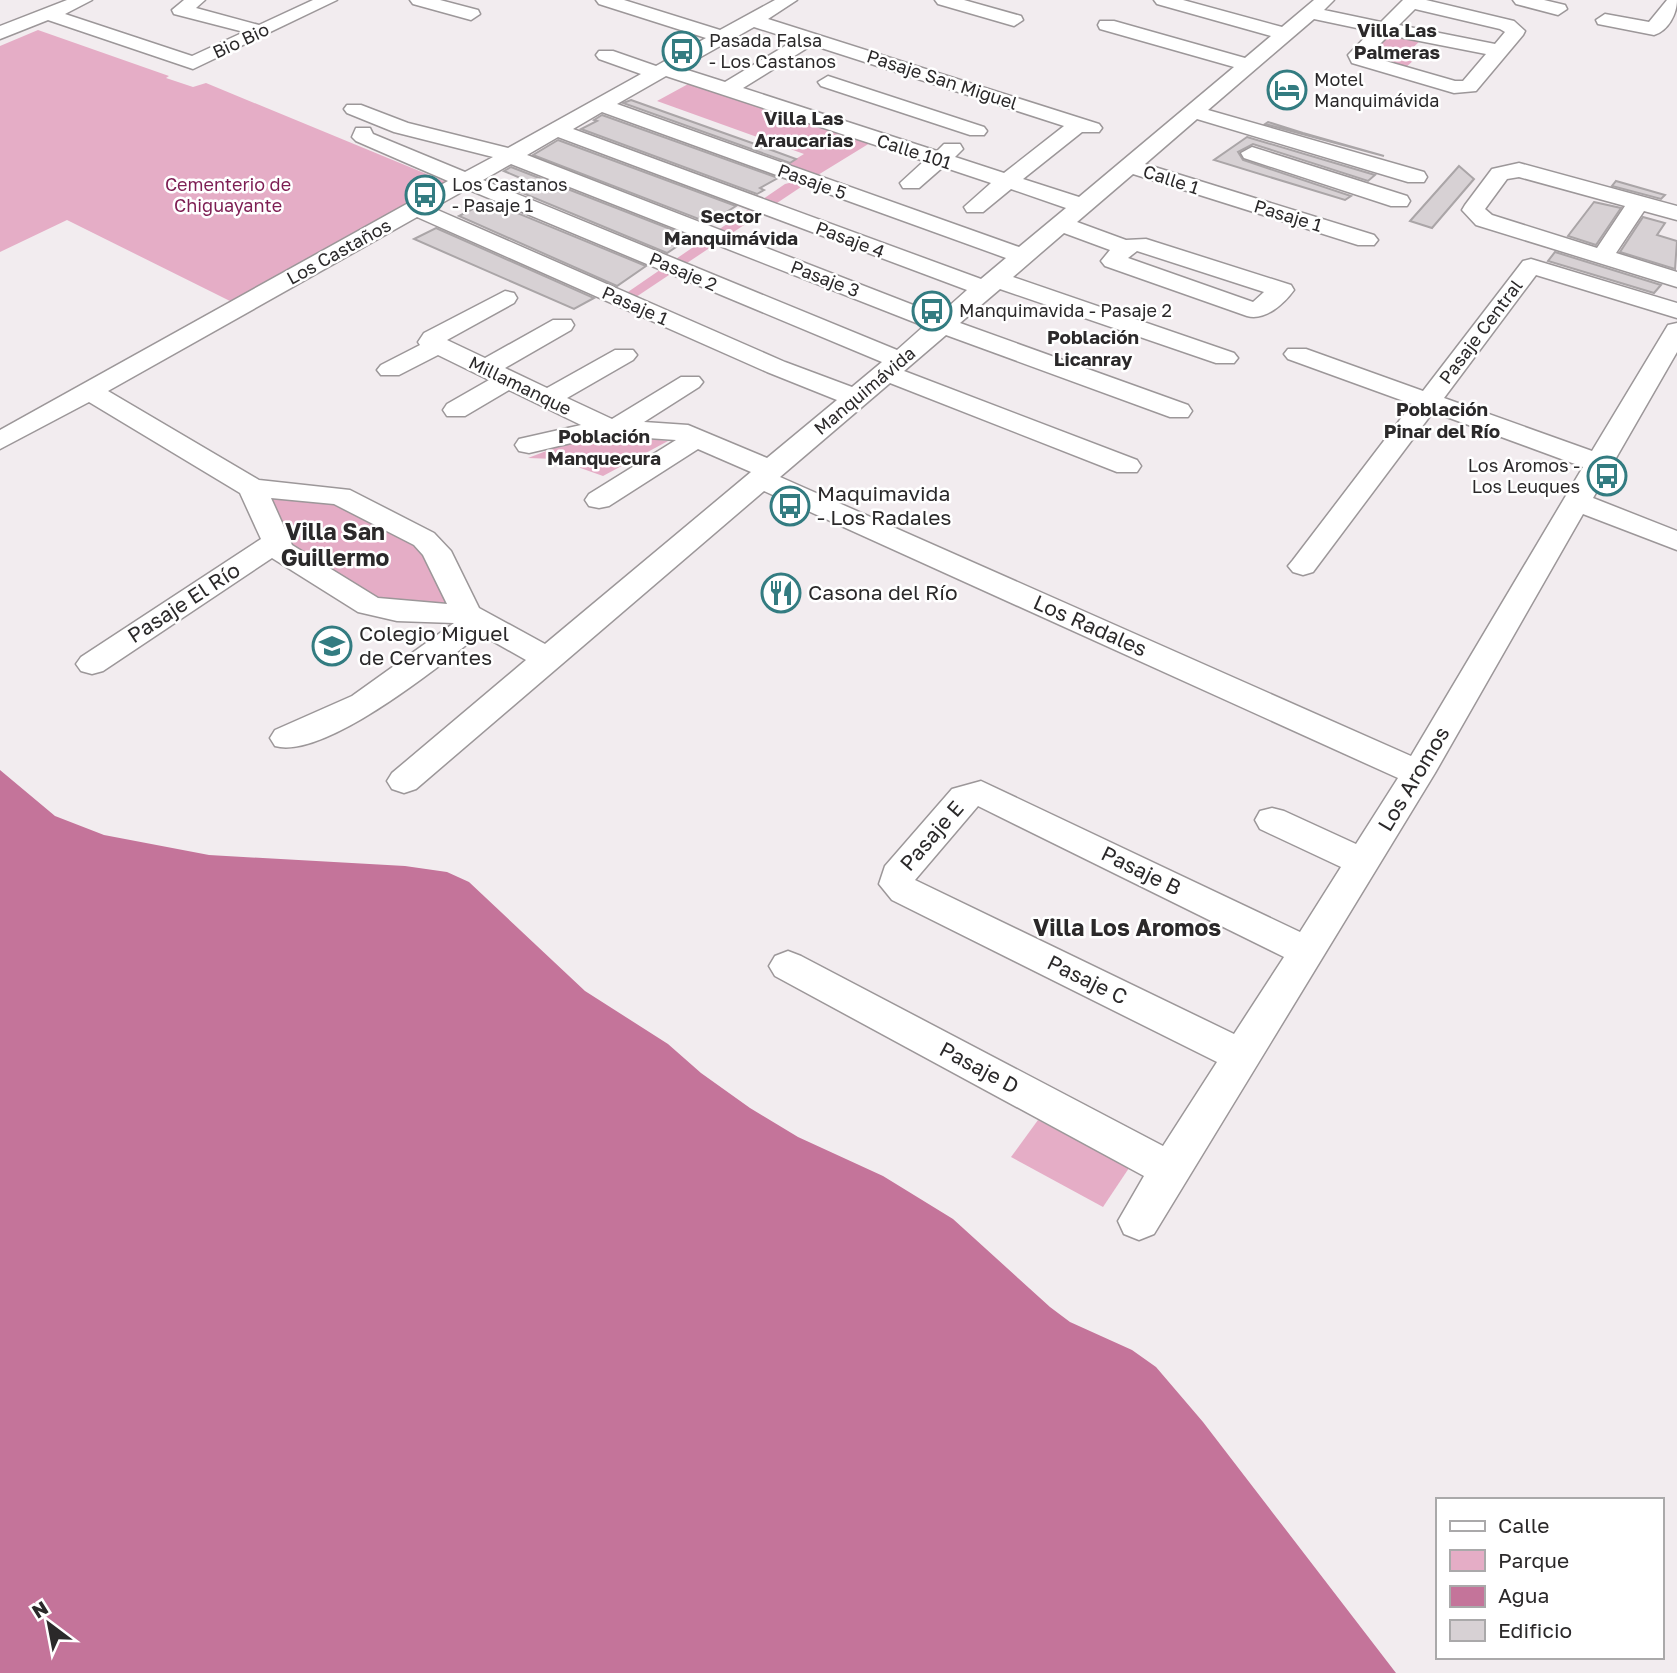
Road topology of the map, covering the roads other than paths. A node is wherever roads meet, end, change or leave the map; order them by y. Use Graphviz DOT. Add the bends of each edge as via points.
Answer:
graph roads {
  1 [pos="83,0"];
  2 [pos="196,0"];
  3 [pos="328,0"];
  4 [pos="419,0"];
  5 [pos="605,0"];
  6 [pos="788,0"];
  7 [pos="944,0"];
  8 [pos="1163,0"];
  9 [pos="1522,0"];
  10 [pos="1653,0"];
  11 [pos="1675,2"];
  12 [pos="1311,4"];
  13 [pos="48,7"];
  14 [pos="1558,9"];
  15 [pos="471,14"];
  16 [pos="752,20"];
  17 [pos="1014,20"];
  18 [pos="1605,20"];
  19 [pos="1101,29"];
  20 [pos="1384,29"];
  21 [pos="261,31"];
  22 [pos="1275,31"];
  23 [pos="0,33"];
  24 [pos="721,37"];
  25 [pos="811,38"];
  26 [pos="1429,38"];
  27 [pos="1500,51"];
  28 [pos="606,55"];
  29 [pos="1411,56"];
  30 [pos="870,57"];
  31 [pos="1256,59"];
  32 [pos="661,71"];
  33 [pos="828,82"];
  34 [pos="726,90"];
  35 [pos="1014,103"];
  36 [pos="601,105"];
  37 [pos="783,108"];
  38 [pos="354,109"];
  39 [pos="1194,113"];
  40 [pos="385,122"];
  41 [pos="557,130"];
  42 [pos="977,131"];
  43 [pos="1269,135"];
  44 [pos="879,141"];
  45 [pos="860,152"];
  46 [pos="510,155"];
  47 [pos="937,160"];
  48 [pos="1131,166"];
  49 [pos="796,176"];
  50 [pos="466,181"];
  51 [pos="1006,182"];
  52 [pos="911,183"];
  53 [pos="1211,192"];
  54 [pos="1373,193"];
  55 [pos="1399,201"];
  56 [pos="1639,202"];
  57 [pos="755,204"];
  58 [pos="1084,206"];
  59 [pos="975,207"];
  60 [pos="415,208"];
  61 [pos="1677,213"];
  62 [pos="1062,225"];
  63 [pos="710,234"];
  64 [pos="1366,240"];
  65 [pos="1125,247"];
  66 [pos="1024,257"];
  67 [pos="1602,257"];
  68 [pos="638,280"];
  69 [pos="1677,280"];
  70 [pos="992,284"];
  71 [pos="505,298"];
  72 [pos="1677,311"];
  73 [pos="562,325"];
  74 [pos="943,325"];
  75 [pos="1677,330"];
  76 [pos="434,343"];
  77 [pos="1297,354"];
  78 [pos="624,355"];
  79 [pos="1224,358"];
  80 [pos="1667,366"];
  81 [pos="894,367"];
  82 [pos="390,370"];
  83 [pos="496,374"];
  84 [pos="690,382"];
  85 [pos="91,392"];
  86 [pos="857,398"];
  87 [pos="547,399"];
  88 [pos="1427,403"];
  89 [pos="456,410"];
  90 [pos="1179,411"];
  91 [pos="609,427"];
  92 [pos="697,438"];
  93 [pos="0,441"];
  94 [pos="529,445"];
  95 [pos="1599,463"];
  96 [pos="1127,466"];
  97 [pos="766,474"];
  98 [pos="252,488"];
  99 [pos="599,500"];
  100 [pos="1577,502"];
  101 [pos="1677,541"];
  102 [pos="276,542"];
  103 [pos="1303,566"];
  104 [pos="472,617"];
  105 [pos="547,659"];
  106 [pos="92,664"];
  107 [pos="287,738"];
  108 [pos="1418,774"];
  109 [pos="404,781"];
  110 [pos="975,793"];
  111 [pos="1272,820"];
  112 [pos="1363,862"];
  113 [pos="897,884"];
  114 [pos="1307,952"];
  115 [pos="788,965"];
  116 [pos="1242,1056"];
  117 [pos="1170,1170"];
  118 [pos="1139,1222"];
  1 -- 13 [label="street"];
  2 -- 21 [label="street" via="181,10"];
  3 -- 21 [label="street, Bio Bio"];
  4 -- 15 [label="street"];
  5 -- 24 [label="street"];
  6 -- 16 [label="street, Los Castaños"];
  7 -- 17 [label="street"];
  8 -- 22 [label="street"];
  9 -- 14 [label="street"];
  10 -- 11 [label="street"];
  11 -- 18 [label="street" via="1654,29"];
  12 -- 20 [label="street"];
  12 -- 22 [label="street, Manquimávida"];
  13 -- 21 [label="street, Bio Bio" via="193,63"];
  13 -- 23 [label="street"];
  16 -- 24 [label="street, Los Castaños"];
  16 -- 25 [label="street, Pasaje San Miguel"];
  19 -- 31 [label="street"];
  20 -- 26 [label="street"];
  20 -- 27 [label="street" via="1415,3 1514,28 1516,32"];
  20 -- 27 [label="street" via="1359,59 1465,88 1472,86"];
  22 -- 31 [label="street, Manquimávida"];
  24 -- 32 [label="street, Los Castaños"];
  25 -- 30 [label="street, Pasaje San Miguel"];
  25 -- 34 [label="street"];
  26 -- 27 [label="street"];
  26 -- 29 [label="street"];
  28 -- 32 [label="street, Calle 101"];
  30 -- 33 [label="street"];
  30 -- 35 [label="street, Pasaje San Miguel"];
  31 -- 39 [label="street, Manquimávida"];
  32 -- 34 [label="street, Calle 101"];
  32 -- 36 [label="street, Los Castaños"];
  33 -- 37 [label="street"];
  33 -- 42 [label="street"];
  34 -- 37 [label="street, Calle 101"];
  35 -- 42 [label="street"];
  35 -- 51 [label="street, Pasaje San Miguel" via="1085,126"];
  36 -- 41 [label="street, Los Castaños"];
  36 -- 49 [label="street, Pasaje 5"];
  37 -- 44 [label="street, Calle 101"];
  38 -- 40 [label="street, Pasaje 3"];
  39 -- 43 [label="street"];
  39 -- 48 [label="street, Manquimávida"];
  40 -- 46 [label="street, Pasaje 3"];
  40 -- 50 [label="street, Pasaje 2" via="364,131 363,137"];
  41 -- 46 [label="street, Los Castaños"];
  41 -- 57 [label="street, Pasaje 4"];
  42 -- 47 [label="street"];
  43 -- 54 [label="street" via="1250,151"];
  43 -- 54 [label="street" via="1405,174"];
  44 -- 45 [label="street"];
  44 -- 47 [label="street, Calle 101"];
  46 -- 50 [label="street, Los Castaños"];
  46 -- 63 [label="street, Pasaje 3"];
  47 -- 51 [label="street, Calle 101"];
  47 -- 52 [label="street"];
  48 -- 53 [label="street, Calle 1"];
  48 -- 58 [label="street, Manquimávida"];
  49 -- 57 [label="street"];
  49 -- 66 [label="street, Pasaje 5"];
  50 -- 60 [label="street, Los Castaños"];
  50 -- 68 [label="street, Pasaje 2"];
  51 -- 58 [label="street, Calle 101"];
  51 -- 59 [label="street"];
  53 -- 64 [label="street, Pasaje 1"];
  54 -- 55 [label="street"];
  56 -- 61 [label="street"];
  56 -- 67 [label="street"];
  56 -- 67 [label="street" via="1513,170 1500,174 1473,208 1484,220"];
  57 -- 63 [label="street"];
  57 -- 70 [label="street, Pasaje 4"];
  58 -- 62 [label="street, Manquimávida"];
  60 -- 68 [label="street, Pasaje 1"];
  60 -- 85 [label="street, Los Castaños"];
  62 -- 65 [label="street"];
  62 -- 66 [label="street, Manquimávida"];
  63 -- 68 [label="street"];
  63 -- 74 [label="street, Pasaje 3"];
  65 -- 65 [label="street" via="1113,261 1256,311 1282,290 1141,245"];
  66 -- 70 [label="street, Manquimávida"];
  67 -- 69 [label="street"];
  68 -- 81 [label="street, Pasaje 2"];
  68 -- 86 [label="street, Pasaje 1"];
  70 -- 74 [label="street, Manquimávida"];
  70 -- 79 [label="street"];
  71 -- 76 [label="street"];
  72 -- 88 [label="street, Pasaje Central" via="1531,266"];
  73 -- 83 [label="street"];
  74 -- 81 [label="street, Manquimávida"];
  74 -- 90 [label="street"];
  75 -- 80 [label="street, Los Aromos"];
  76 -- 82 [label="street"];
  76 -- 83 [label="street, Millamanque"];
  77 -- 88 [label="street"];
  78 -- 87 [label="street"];
  80 -- 95 [label="street, Los Aromos"];
  81 -- 86 [label="street, Manquimávida"];
  81 -- 96 [label="street"];
  83 -- 87 [label="street, Millamanque"];
  83 -- 89 [label="street"];
  84 -- 91 [label="street"];
  85 -- 93 [label="street, Los Castaños"];
  85 -- 98 [label="street"];
  86 -- 97 [label="street, Manquimávida"];
  87 -- 91 [label="street, Millamanque"];
  88 -- 95 [label="street"];
  88 -- 103 [label="street, Pasaje Central"];
  91 -- 92 [label="street, Millamanque" via="671,429"];
  91 -- 94 [label="street"];
  92 -- 97 [label="street, Millamanque"];
  92 -- 99 [label="street"];
  95 -- 100 [label="street, Los Aromos"];
  97 -- 105 [label="street, Manquimávida"];
  97 -- 108 [label="street, Los Radales"];
  98 -- 102 [label="street"];
  98 -- 104 [label="street" via="341,496 424,539 436,551"];
  100 -- 101 [label="street"];
  100 -- 108 [label="street, Los Aromos"];
  102 -- 104 [label="street" via="294,561 377,608"];
  102 -- 106 [label="street, Pasaje El Río"];
  104 -- 105 [label="street"];
  104 -- 107 [label="street" via="424,662 337,720"];
  105 -- 109 [label="street, Manquimávida"];
  108 -- 112 [label="street, Los Aromos"];
  110 -- 113 [label="street, Pasaje E" via="964,798 898,875"];
  110 -- 114 [label="street, Pasaje B" via="1000,800"];
  111 -- 112 [label="street"];
  112 -- 114 [label="street, Los Aromos"];
  113 -- 116 [label="street, Pasaje C"];
  114 -- 116 [label="street, Los Aromos"];
  115 -- 117 [label="street, Pasaje D"];
  116 -- 117 [label="street, Los Aromos"];
  117 -- 118 [label="street, Los Aromos"];
}
